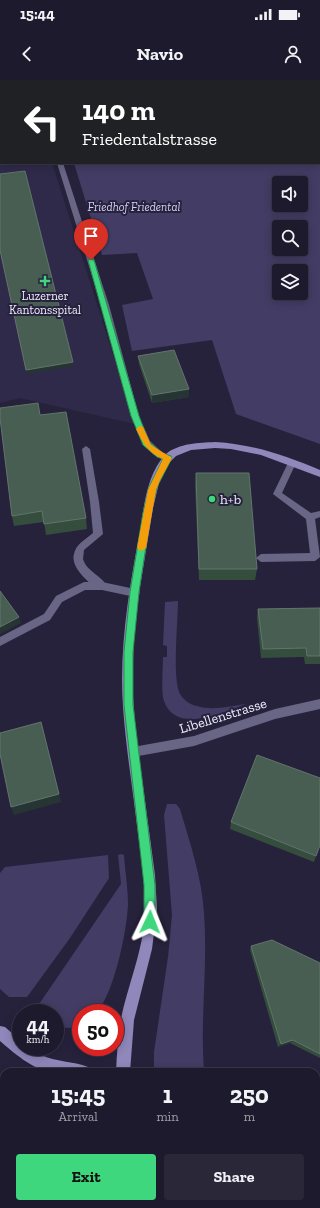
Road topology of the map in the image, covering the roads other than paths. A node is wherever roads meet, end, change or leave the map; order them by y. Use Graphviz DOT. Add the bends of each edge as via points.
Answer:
graph roads {
  1 [pos="60,164"];
  2 [pos="86,449"];
  3 [pos="168,458"];
  4 [pos="292,462"];
  5 [pos="320,474"];
  6 [pos="320,514"];
  7 [pos="310,517"];
  8 [pos="261,558"];
  9 [pos="102,586"];
  10 [pos="135,592"];
  11 [pos="0,642"];
  12 [pos="320,704"];
  13 [pos="133,752"];
  14 [pos="0,1032"];
  15 [pos="58,1068"];
  16 [pos="123,1068"];
  1 -- 3 [label="street" via="105,305 135,416 146,443 160,455"];
  2 -- 9 [label="street" via="97,510 98,534 78,555 80,564"];
  3 -- 4 [label="main road" via="183,449 223,444 242,446"];
  3 -- 10 [label="main road" via="152,490"];
  4 -- 5 [label="main road"];
  4 -- 7 [label="street" via="277,494"];
  6 -- 7 [label="street"];
  7 -- 8 [label="street" via="315,557"];
  9 -- 10 [label="street"];
  9 -- 11 [label="street" via="84,586 58,599 47,617"];
  10 -- 13 [label="main road" via="128,681"];
  12 -- 13 [label="street, Libellenstrasse" via="275,714 194,741"];
  13 -- 16 [label="main road" via="151,910 146,953 129,1016"];
  14 -- 15 [label="main road" via="33,1058"];
}
